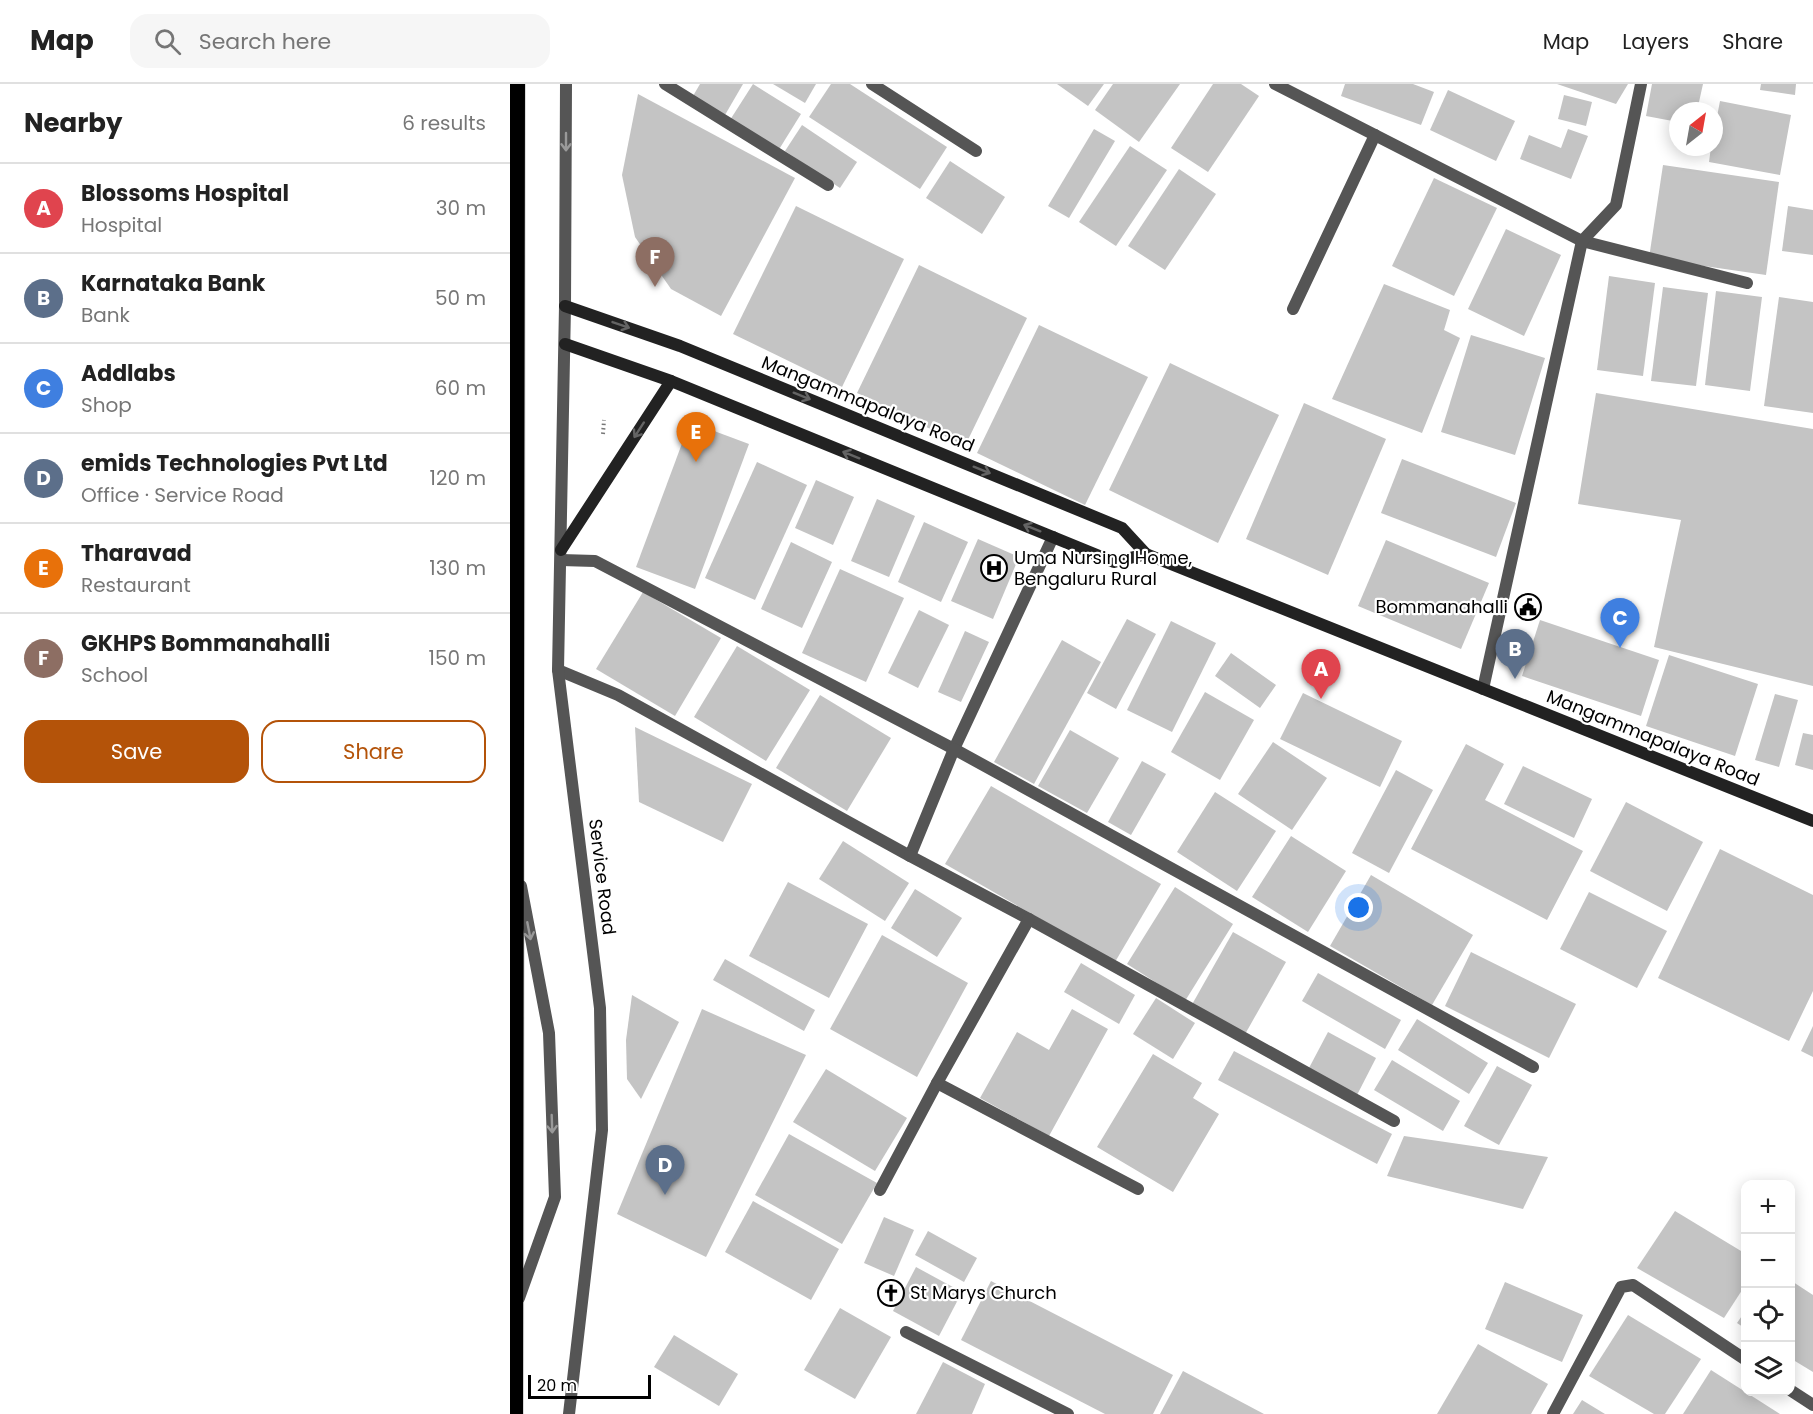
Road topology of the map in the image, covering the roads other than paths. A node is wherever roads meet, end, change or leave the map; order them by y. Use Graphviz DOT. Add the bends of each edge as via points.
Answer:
graph roads {
  1 [pos="517,84"];
  2 [pos="566,84"];
  3 [pos="665,84"];
  4 [pos="872,84"];
  5 [pos="1275,84"];
  6 [pos="1641,84"];
  7 [pos="1375,135"];
  8 [pos="976,151"];
  9 [pos="828,185"];
  10 [pos="1582,241"];
  11 [pos="1748,283"];
  12 [pos="565,306"];
  13 [pos="1293,309"];
  14 [pos="565,344"];
  15 [pos="670,381"];
  16 [pos="1053,537"];
  17 [pos="1146,554"];
  18 [pos="561,555"];
  19 [pos="558,670"];
  20 [pos="1483,689"];
  21 [pos="954,748"];
  22 [pos="1813,821"];
  23 [pos="515,853"];
  24 [pos="910,856"];
  25 [pos="1029,919"];
  26 [pos="1533,1067"];
  27 [pos="936,1083"];
  28 [pos="1394,1121"];
  29 [pos="1138,1189"];
  30 [pos="880,1190"];
  31 [pos="515,1309"];
  32 [pos="906,1332"];
  33 [pos="1741,1357"];
  34 [pos="1795,1393"];
  35 [pos="1813,1405"];
  36 [pos="515,1414"];
  37 [pos="569,1414"];
  38 [pos="1068,1414"];
  39 [pos="1553,1414"];
  1 -- 23 [label="highway"];
  2 -- 12 [label="street, Service Road, one-way"];
  3 -- 9 [label="street"];
  4 -- 8 [label="street"];
  5 -- 7 [label="street"];
  6 -- 10 [label="street" via="1616,205"];
  7 -- 10 [label="street"];
  7 -- 13 [label="street"];
  10 -- 11 [label="street"];
  10 -- 20 [label="street"];
  12 -- 14 [label="street, Service Road"];
  12 -- 17 [label="main road, Mangammapalaya Road, one-way" via="680,346 1122,528"];
  14 -- 15 [label="main road"];
  14 -- 18 [label="street, Service Road"];
  16 -- 15 [label="main road, one-way"];
  15 -- 18 [label="main road, one-way"];
  16 -- 17 [label="main road" via="1114,562"];
  16 -- 21 [label="street"];
  17 -- 20 [label="main road, Mangammapalaya Road"];
  18 -- 19 [label="street, Service Road"];
  18 -- 21 [label="street" via="595,561"];
  19 -- 24 [label="street" via="618,695"];
  19 -- 37 [label="street, Service Road" via="600,1008 602,1108"];
  20 -- 22 [label="main road, Mangammapalaya Road"];
  21 -- 24 [label="street"];
  21 -- 26 [label="street"];
  23 -- 31 [label="highway"];
  23 -- 31 [label="street, one-way" via="549,1033 555,1197"];
  24 -- 25 [label="street"];
  25 -- 27 [label="street"];
  25 -- 28 [label="street"];
  27 -- 29 [label="street"];
  27 -- 30 [label="street"];
  31 -- 36 [label="highway"];
  32 -- 38 [label="street"];
  33 -- 39 [label="street" via="1633,1285 1622,1287"];
  34 -- 35 [label="street"];
}
